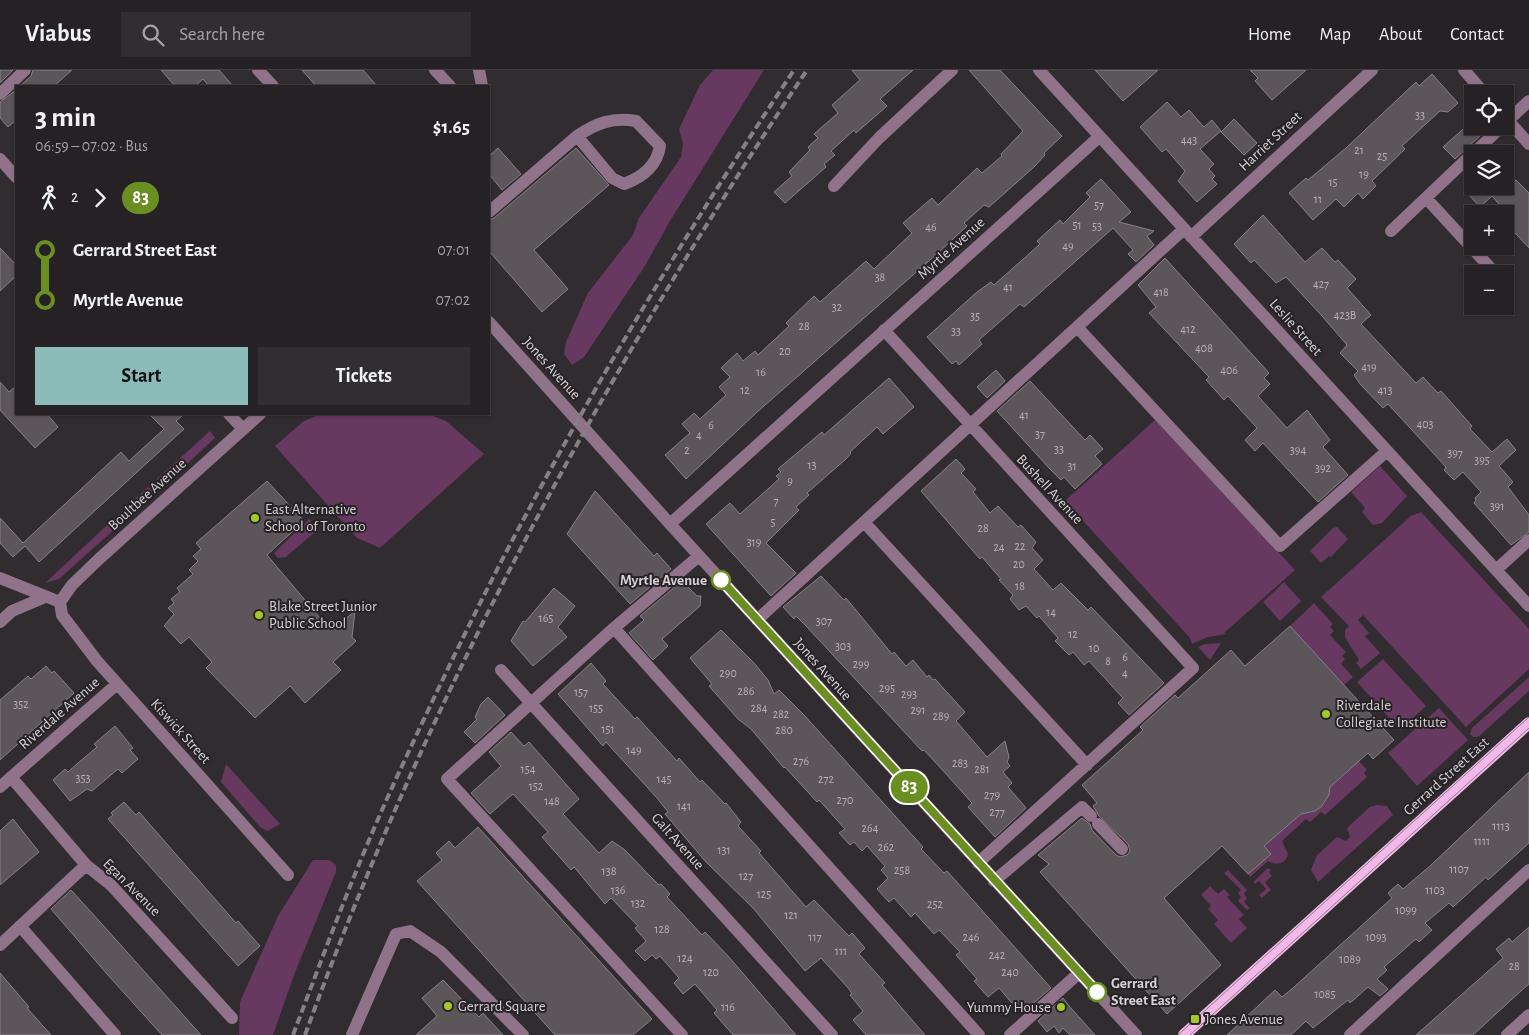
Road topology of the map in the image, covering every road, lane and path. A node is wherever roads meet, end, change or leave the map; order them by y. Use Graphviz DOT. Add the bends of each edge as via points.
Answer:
graph roads {
  1 [pos="25,70"];
  2 [pos="258,70"];
  3 [pos="435,70"];
  4 [pos="479,70"];
  5 [pos="952,70"];
  6 [pos="1038,70"];
  7 [pos="1372,70"];
  8 [pos="1464,70"];
  9 [pos="272,85"];
  10 [pos="449,85"];
  11 [pos="482,85"];
  12 [pos="1477,85"];
  13 [pos="0,94"];
  14 [pos="1529,101"];
  15 [pos="1514,114"];
  16 [pos="1514,130"];
  17 [pos="1492,135"];
  18 [pos="577,136"];
  19 [pos="1099,138"];
  20 [pos="1529,144"];
  21 [pos="1482,145"];
  22 [pos="0,159"];
  23 [pos="1464,162"];
  24 [pos="15,176"];
  25 [pos="834,186"];
  26 [pos="1426,198"];
  27 [pos="490,211"];
  28 [pos="1391,231"];
  29 [pos="1188,233"];
  30 [pos="1488,265"];
  31 [pos="490,323"];
  32 [pos="1078,328"];
  33 [pos="884,330"];
  34 [pos="230,415"];
  35 [pos="259,415"];
  36 [pos="970,425"];
  37 [pos="244,429"];
  38 [pos="1387,451"];
  39 [pos="864,522"];
  40 [pos="670,524"];
  41 [pos="1529,540"];
  42 [pos="699,556"];
  43 [pos="1496,570"];
  44 [pos="0,578"];
  45 [pos="45,596"];
  46 [pos="60,602"];
  47 [pos="1529,606"];
  48 [pos="757,620"];
  49 [pos="0,622"];
  50 [pos="614,628"];
  51 [pos="501,670"];
  52 [pos="117,684"];
  53 [pos="531,703"];
  54 [pos="1529,723"];
  55 [pos="1087,765"];
  56 [pos="11,777"];
  57 [pos="0,787"];
  58 [pos="1122,849"];
  59 [pos="978,863"];
  60 [pos="86,865"];
  61 [pos="1529,870"];
  62 [pos="288,875"];
  63 [pos="994,881"];
  64 [pos="20,926"];
  65 [pos="0,945"];
  66 [pos="1079,973"];
  67 [pos="1529,1015"];
  68 [pos="232,1018"];
  69 [pos="675,1032"];
  70 [pos="115,1035"];
  71 [pos="352,1035"];
  72 [pos="523,1035"];
  73 [pos="832,1035"];
  74 [pos="979,1035"];
  75 [pos="1010,1035"];
  76 [pos="1136,1035"];
  77 [pos="1184,1035"];
  78 [pos="1350,1035"];
  79 [pos="1507,1035"];
  1 -- 13 [label="street"];
  2 -- 9 [label="street"];
  3 -- 10 [label="street"];
  4 -- 11 [label="street"];
  5 -- 25 [label="street" via="879,138"];
  6 -- 19 [label="street, Leslie Street"];
  7 -- 29 [label="street, Harriet Street"];
  8 -- 12 [label="street"];
  14 -- 15 [label="street"];
  16 -- 20 [label="street"];
  17 -- 21 [label="street"];
  18 -- 18 [label="street" via="612,178 624,184 639,179 658,159 660,146 636,121 608,120"];
  18 -- 27 [label="street"];
  19 -- 29 [label="street, Leslie Street"];
  19 -- 33 [label="street, Myrtle Avenue"];
  22 -- 24 [label="street"];
  23 -- 26 [label="street"];
  26 -- 28 [label="street"];
  26 -- 30 [label="street"];
  29 -- 32 [label="street, Harriet Street"];
  29 -- 38 [label="street, Leslie Street"];
  31 -- 40 [label="street, Jones Avenue"];
  32 -- 36 [label="street, Harriet Street"];
  32 -- 38 [label="street" via="1280,546"];
  33 -- 36 [label="street, Bushell Avenue"];
  33 -- 40 [label="street, Myrtle Avenue"];
  34 -- 37 [label="street"];
  35 -- 37 [label="street, Boultbee Avenue"];
  36 -- 39 [label="street, Harriet Street"];
  36 -- 55 [label="street, Bushell Avenue" via="1193,668"];
  37 -- 46 [label="street, Boultbee Avenue" via="92,565"];
  38 -- 43 [label="street, Leslie Street"];
  39 -- 48 [label="street, Harriet Street"];
  39 -- 55 [label="street"];
  40 -- 42 [label="street, Jones Avenue"];
  41 -- 43 [label="street"];
  42 -- 48 [label="street, Jones Avenue"];
  42 -- 50 [label="street"];
  43 -- 47 [label="street, Leslie Street"];
  44 -- 45 [label="street"];
  45 -- 46 [label="street"];
  45 -- 49 [label="street" via="12,611"];
  46 -- 52 [label="street, Kiswick Street" via="62,615 69,626"];
  48 -- 59 [label="street, Jones Avenue"];
  50 -- 53 [label="street"];
  50 -- 74 [label="street"];
  51 -- 53 [label="street, Galt Avenue"];
  52 -- 56 [label="street, Riverdale Avenue"];
  52 -- 62 [label="street, Kiswick Street"];
  53 -- 69 [label="street" via="447,779"];
  53 -- 73 [label="street, Galt Avenue"];
  54 -- 77 [label="main road, Gerrard Street East"];
  55 -- 59 [label="street"];
  56 -- 57 [label="street, Riverdale Avenue"];
  56 -- 60 [label="street, Egan Avenue"];
  58 -- 63 [label="street" via="1082,807"];
  59 -- 63 [label="street, Jones Avenue"];
  60 -- 64 [label="street"];
  60 -- 68 [label="street, Egan Avenue" via="111,886"];
  61 -- 78 [label="street"];
  63 -- 66 [label="street, Jones Avenue"];
  64 -- 65 [label="street"];
  64 -- 70 [label="street"];
  66 -- 75 [label="street"];
  66 -- 76 [label="street, Jones Avenue"];
  67 -- 79 [label="street"];
  71 -- 72 [label="street" via="396,934 410,931 441,952"];
}
